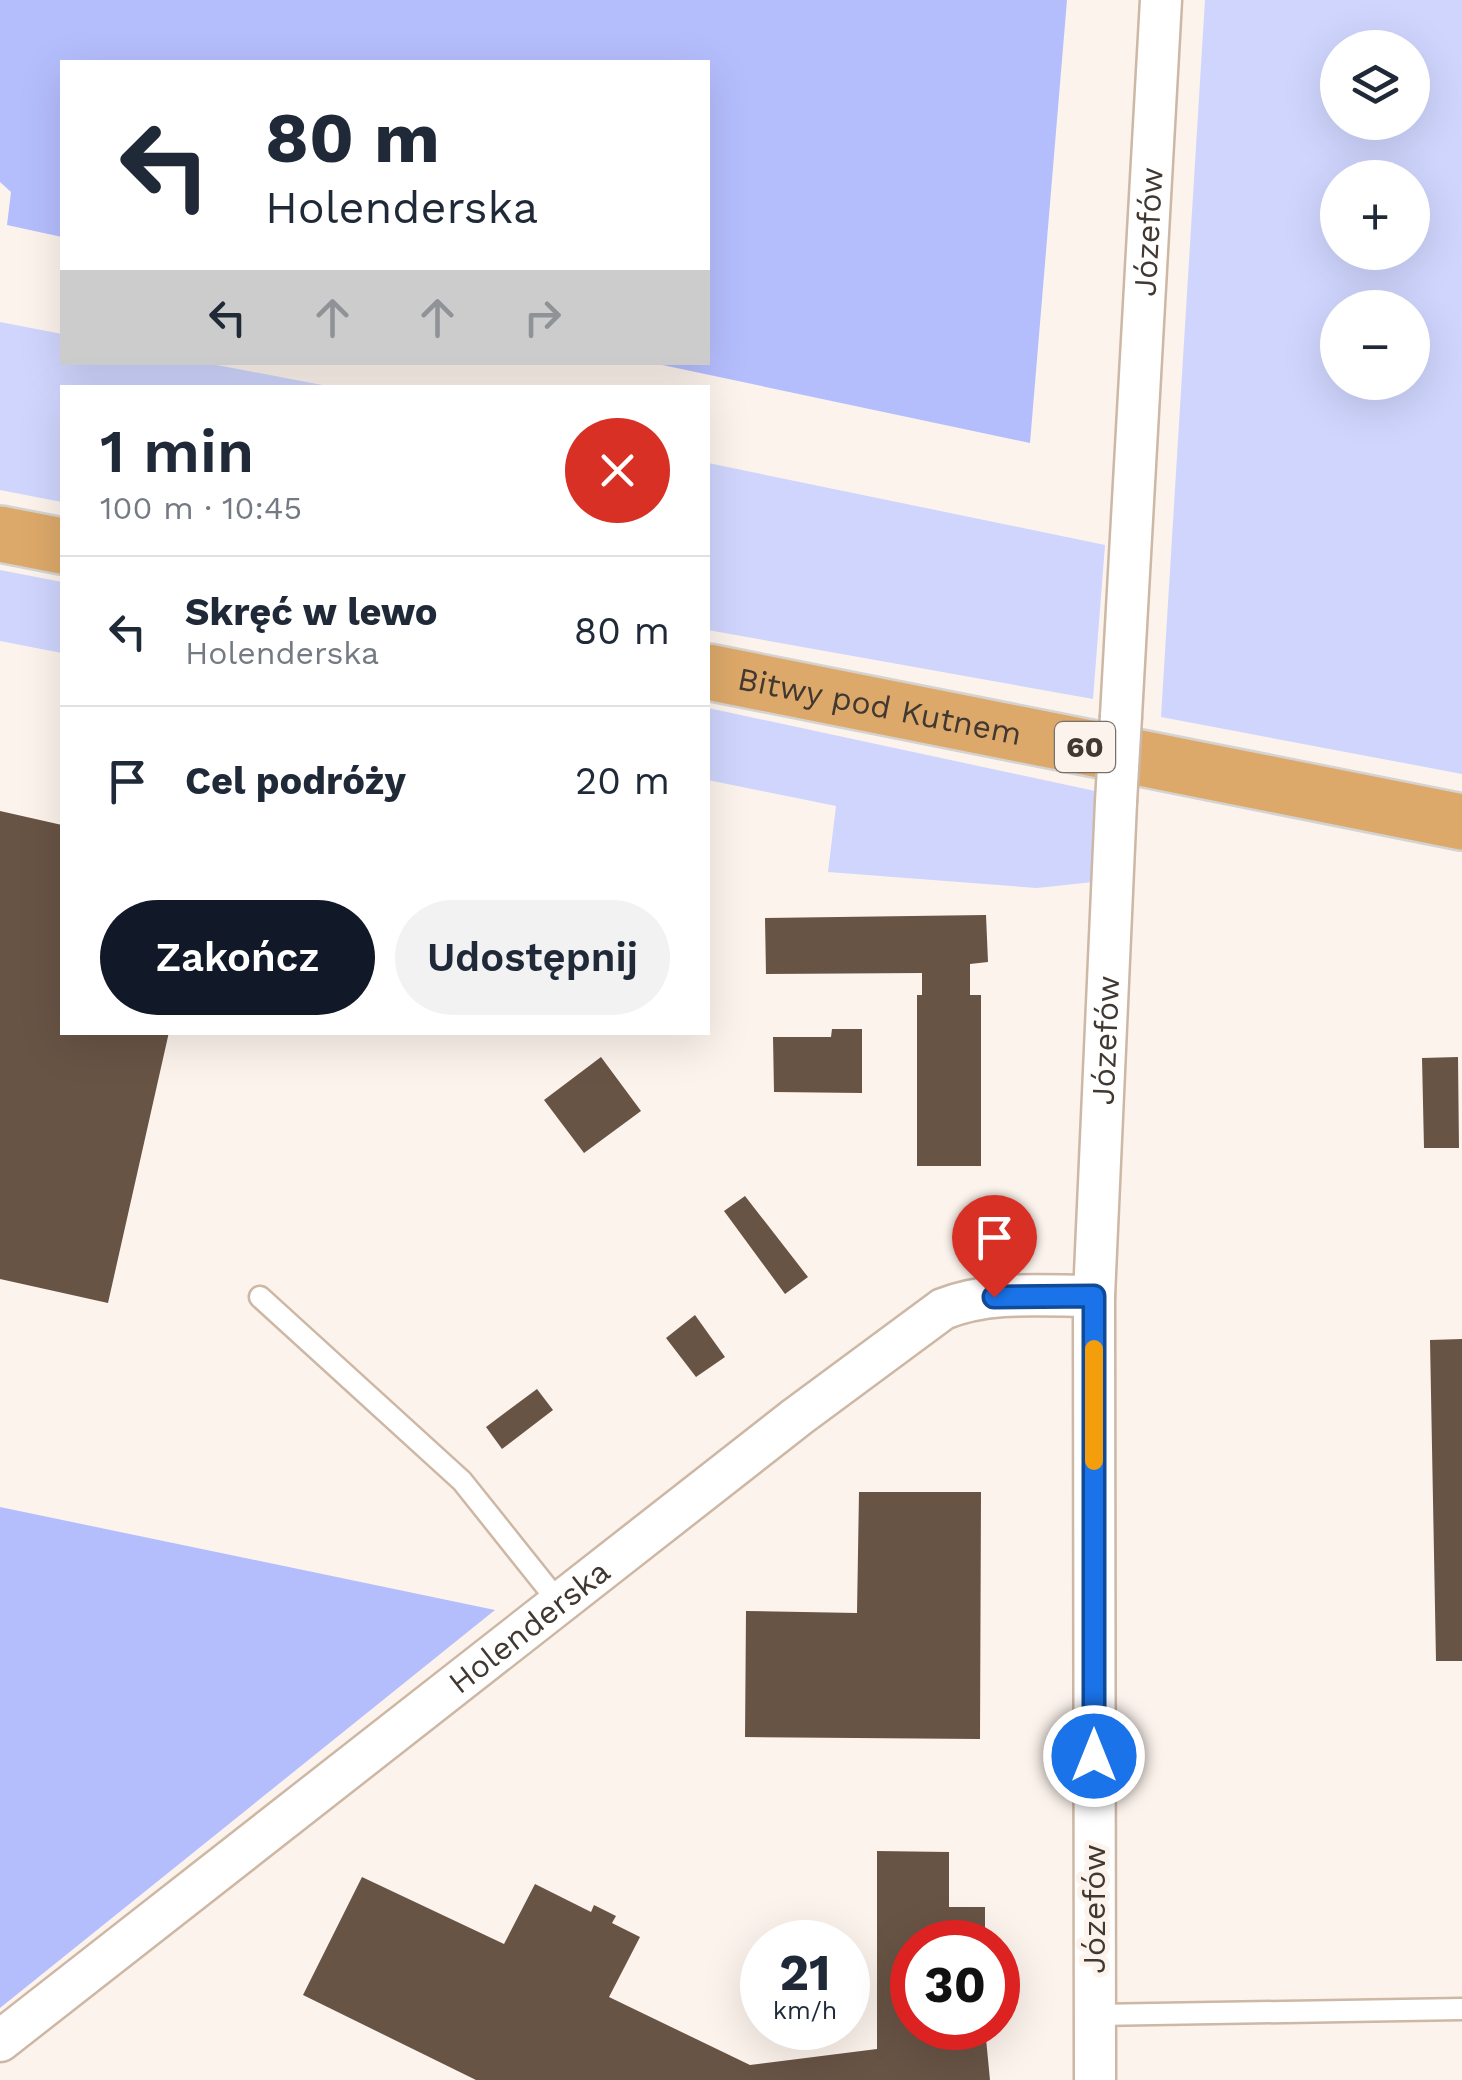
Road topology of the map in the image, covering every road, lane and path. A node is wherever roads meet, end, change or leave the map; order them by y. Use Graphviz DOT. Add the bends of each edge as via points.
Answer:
graph roads {
  1 [pos="1161,0"];
  2 [pos="0,534"];
  3 [pos="60,546"];
  4 [pos="710,672"];
  5 [pos="1462,822"];
  6 [pos="260,1296"];
  7 [pos="1094,1296"];
  8 [pos="561,1605"];
  9 [pos="1462,2009"];
  10 [pos="1095,2016"];
  11 [pos="0,2041"];
  12 [pos="1095,2080"];
  1 -- 7 [label="street, Józefów, bridge"];
  2 -- 3 [label="main road"];
  4 -- 5 [label="main road, Bitwy pod Kutnem / 60"];
  6 -- 8 [label="lane" via="462,1480"];
  7 -- 8 [label="street, Holenderska" via="994,1297 943,1308"];
  7 -- 10 [label="street, Józefów"];
  8 -- 11 [label="street, Holenderska"];
  9 -- 10 [label="lane"];
  10 -- 12 [label="street, Józefów"];
}
